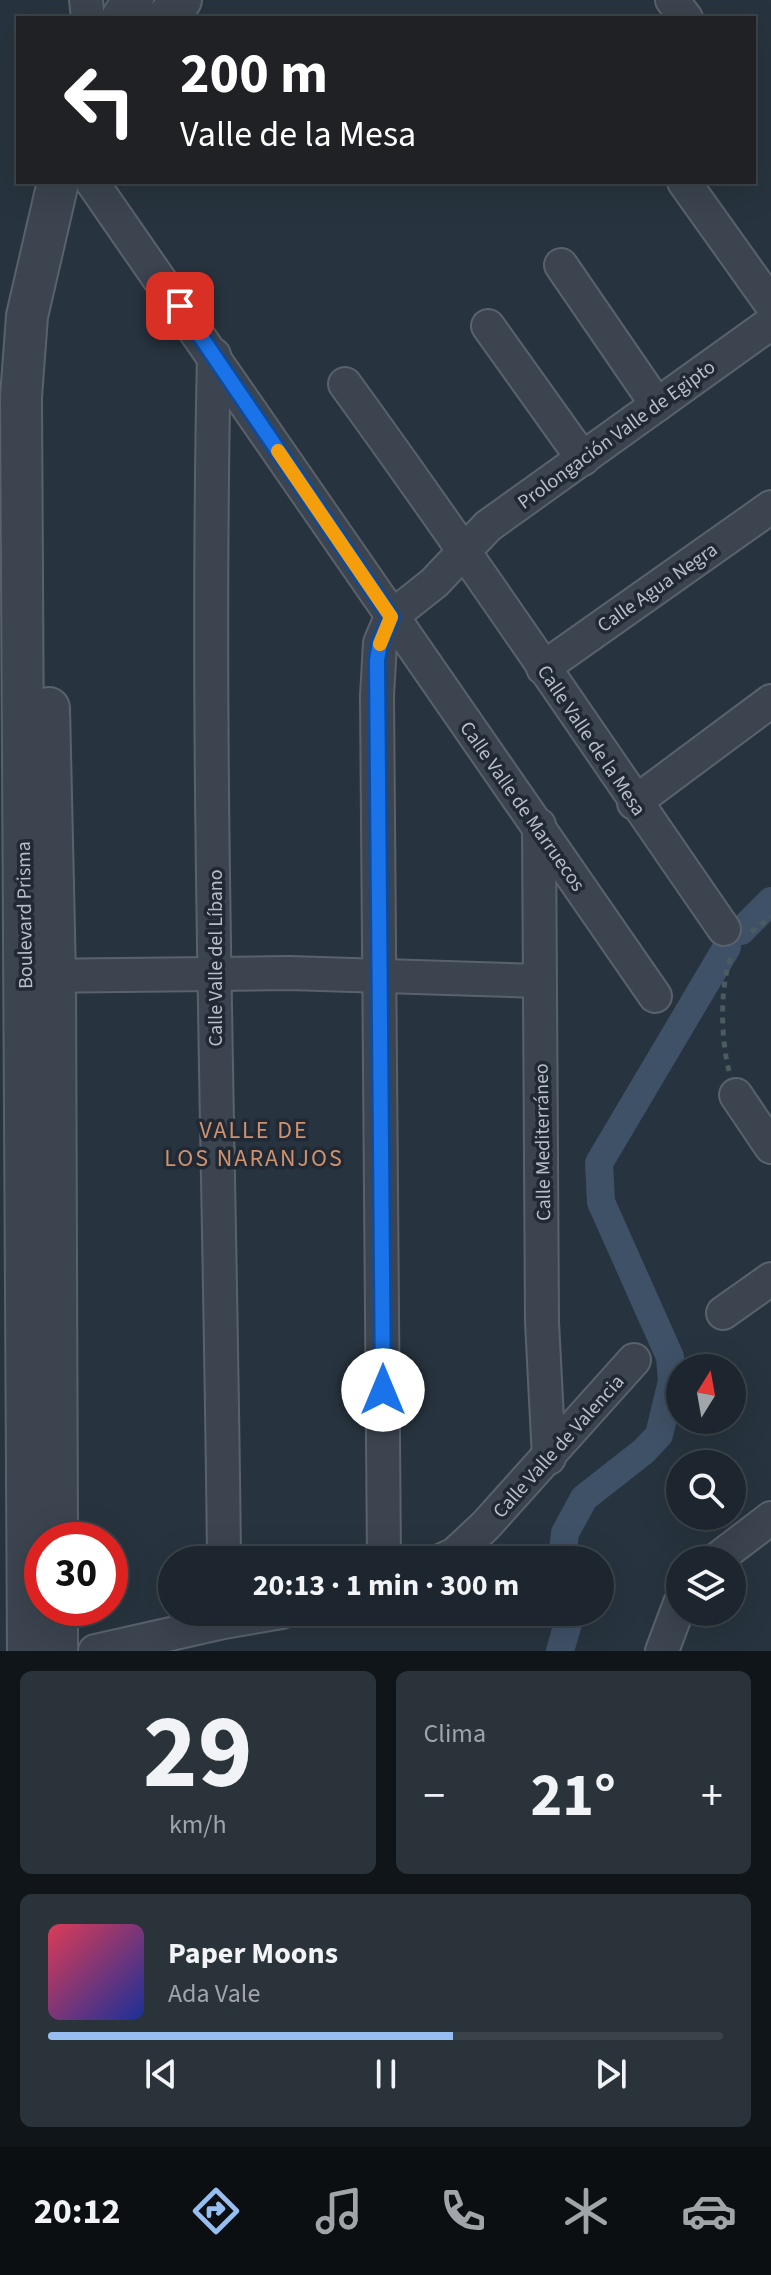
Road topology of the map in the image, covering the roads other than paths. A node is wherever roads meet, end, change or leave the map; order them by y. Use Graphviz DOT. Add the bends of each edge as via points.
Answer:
graph roads {
  1 [pos="181,0"];
  2 [pos="672,0"];
  3 [pos="169,16"];
  4 [pos="684,16"];
  5 [pos="58,184"];
  6 [pos="81,184"];
  7 [pos="93,184"];
  8 [pos="685,184"];
  9 [pos="561,265"];
  10 [pos="771,304"];
  11 [pos="771,323"];
  12 [pos="488,326"];
  13 [pos="214,355"];
  14 [pos="345,384"];
  15 [pos="657,405"];
  16 [pos="583,459"];
  17 [pos="771,507"];
  18 [pos="465,549"];
  19 [pos="391,617"];
  20 [pos="543,668"];
  21 [pos="771,701"];
  22 [pos="634,803"];
  23 [pos="539,825"];
  24 [pos="735,938"];
  25 [pos="215,974"];
  26 [pos="40,975"];
  27 [pos="379,975"];
  28 [pos="539,981"];
  29 [pos="655,996"];
  30 [pos="736,1095"];
  31 [pos="771,1147"];
  32 [pos="771,1279"];
  33 [pos="723,1313"];
  34 [pos="634,1360"];
  35 [pos="549,1458"];
  36 [pos="771,1518"];
  37 [pos="56,1522"];
  38 [pos="224,1546"];
  39 [pos="384,1546"];
  40 [pos="464,1546"];
  41 [pos="734,1546"];
  42 [pos="57,1626"];
  43 [pos="190,1626"];
  44 [pos="671,1626"];
  45 [pos="661,1650"];
  46 [pos="28,1651"];
  47 [pos="57,1651"];
  48 [pos="95,1651"];
  1 -- 3 [label="street"];
  2 -- 4 [label="street"];
  5 -- 26 [label="street, Boulevard Prisma" via="27,316 21,397"];
  6 -- 26 [label="street, Boulevard Prisma" via="48,318"];
  7 -- 13 [label="street, Calle Valle de Marruecos"];
  8 -- 10 [label="street"];
  9 -- 15 [label="street"];
  11 -- 15 [label="street, Prolongación Valle de Egipto"];
  12 -- 16 [label="street"];
  13 -- 19 [label="street, Calle Valle de Marruecos"];
  13 -- 25 [label="street, Calle Valle del Líbano"];
  14 -- 18 [label="street, Calle Valle de la Mesa"];
  15 -- 16 [label="street, Prolongación Valle de Egipto"];
  16 -- 18 [label="street, Prolongación Valle de Egipto" via="488,526"];
  17 -- 20 [label="street, Calle Agua Negra"];
  18 -- 19 [label="street, Prolongación Valle de Egipto" via="434,583"];
  18 -- 20 [label="street, Calle Valle de la Mesa"];
  19 -- 23 [label="street, Calle Valle de Marruecos"];
  19 -- 27 [label="street" via="377,660"];
  20 -- 22 [label="street, Calle Valle de la Mesa"];
  21 -- 22 [label="street"];
  22 -- 24 [label="street, Calle Valle de la Mesa"];
  23 -- 28 [label="street, Calle Mediterráneo"];
  23 -- 29 [label="street, Calle Valle de Marruecos"];
  25 -- 26 [label="street"];
  25 -- 27 [label="street"];
  25 -- 38 [label="street, Calle Valle del Líbano"];
  26 -- 37 [label="street, Boulevard Prisma"];
  26 -- 46 [label="street, Boulevard Prisma"];
  27 -- 28 [label="street"];
  27 -- 39 [label="street"];
  28 -- 35 [label="street, Calle Mediterráneo" via="542,1322"];
  30 -- 31 [label="street"];
  32 -- 33 [label="street"];
  34 -- 35 [label="street, Calle Valle de Valencia"];
  35 -- 40 [label="street, Calle Valle de Valencia"];
  36 -- 41 [label="street"];
  42 -- 47 [label="street"];
  43 -- 48 [label="street"];
  44 -- 45 [label="street"];
}
